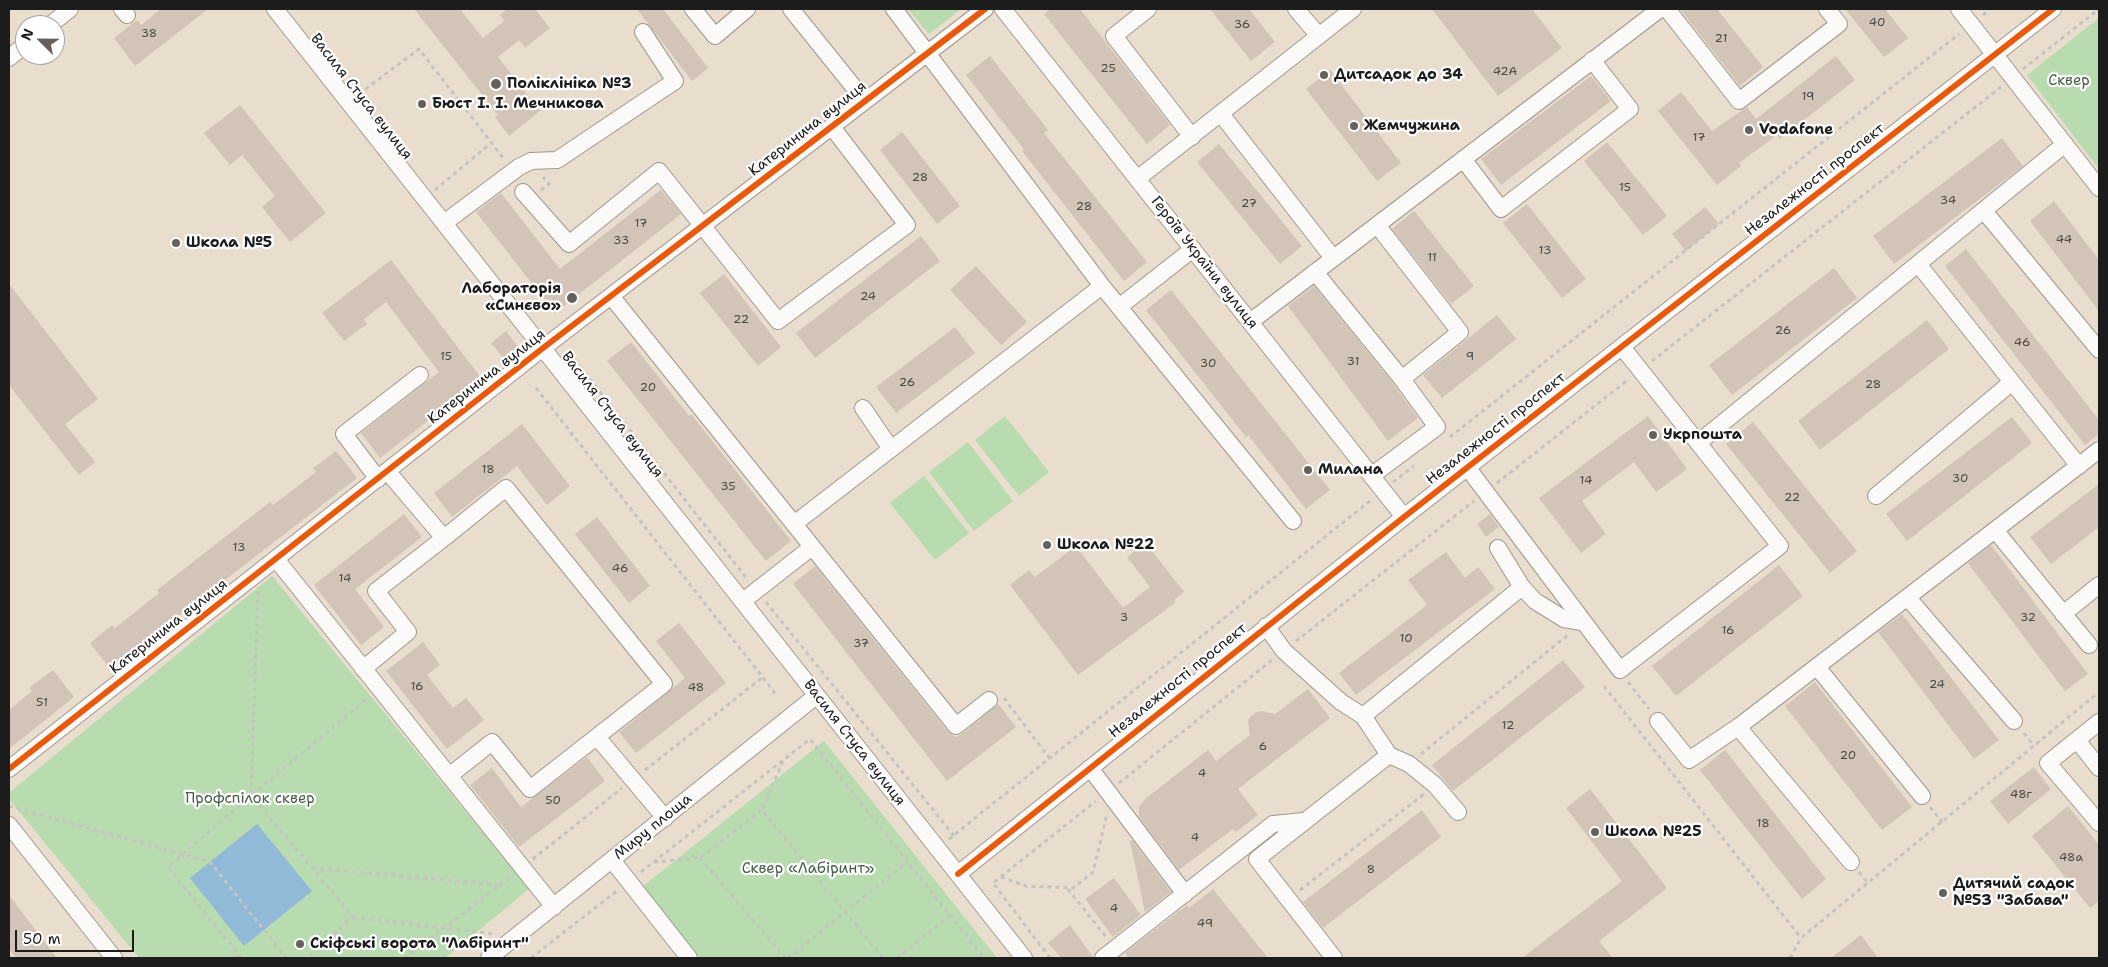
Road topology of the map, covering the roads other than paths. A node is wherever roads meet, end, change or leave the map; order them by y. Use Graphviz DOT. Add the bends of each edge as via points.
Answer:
graph roads {
  1 [pos="275,9"];
  2 [pos="693,9"];
  3 [pos="747,9"];
  4 [pos="791,9"];
  5 [pos="894,9"];
  6 [pos="985,9"];
  7 [pos="1003,9"];
  8 [pos="1148,9"];
  9 [pos="1296,9"];
  10 [pos="1353,9"];
  11 [pos="1660,9"];
  12 [pos="1667,9"];
  13 [pos="1827,9"];
  14 [pos="1959,9"];
  15 [pos="2053,9"];
  16 [pos="642,32"];
  17 [pos="1318,36"];
  18 [pos="928,53"];
  19 [pos="1995,55"];
  20 [pos="1592,60"];
  21 [pos="865,101"];
  22 [pos="1221,114"];
  23 [pos="832,127"];
  24 [pos="1192,137"];
  25 [pos="2065,144"];
  26 [pos="1463,159"];
  27 [pos="1137,179"];
  28 [pos="2099,188"];
  29 [pos="526,195"];
  30 [pos="1984,211"];
  31 [pos="444,223"];
  32 [pos="1377,225"];
  33 [pos="701,227"];
  34 [pos="1193,249"];
  35 [pos="1332,258"];
  36 [pos="1918,264"];
  37 [pos="1315,272"];
  38 [pos="1102,286"];
  39 [pos="612,296"];
  40 [pos="1119,307"];
  41 [pos="1250,322"];
  42 [pos="1622,347"];
  43 [pos="543,348"];
  44 [pos="2099,350"];
  45 [pos="420,375"];
  46 [pos="1402,379"];
  47 [pos="2012,382"];
  48 [pos="863,408"];
  49 [pos="1698,443"];
  50 [pos="891,449"];
  51 [pos="2099,450"];
  52 [pos="2079,466"];
  53 [pos="1467,468"];
  54 [pos="383,475"];
  55 [pos="1371,476"];
  56 [pos="1876,496"];
  57 [pos="1404,517"];
  58 [pos="1293,521"];
  59 [pos="794,524"];
  60 [pos="1995,530"];
  61 [pos="444,538"];
  62 [pos="812,547"];
  63 [pos="1498,548"];
  64 [pos="276,559"];
  65 [pos="2099,585"];
  66 [pos="1522,587"];
  67 [pos="1908,598"];
  68 [pos="743,602"];
  69 [pos="2063,614"];
  70 [pos="1582,622"];
  71 [pos="1266,626"];
  72 [pos="2089,645"];
  73 [pos="1817,667"];
  74 [pos="363,669"];
  75 [pos="816,696"];
  76 [pos="989,700"];
  77 [pos="1363,716"];
  78 [pos="2014,720"];
  79 [pos="1658,721"];
  80 [pos="2099,722"];
  81 [pos="1738,727"];
  82 [pos="596,737"];
  83 [pos="2077,740"];
  84 [pos="1389,755"];
  85 [pos="1090,768"];
  86 [pos="2099,768"];
  87 [pos="9,769"];
  88 [pos="449,776"];
  89 [pos="1922,796"];
  90 [pos="1458,812"];
  91 [pos="665,818"];
  92 [pos="1305,821"];
  93 [pos="2099,823"];
  94 [pos="9,825"];
  95 [pos="612,860"];
  96 [pos="1851,862"];
  97 [pos="958,874"];
  98 [pos="1185,894"];
  99 [pos="554,907"];
  100 [pos="1109,953"];
  101 [pos="114,958"];
  102 [pos="489,958"];
  103 [pos="689,958"];
  104 [pos="1024,958"];
  105 [pos="1334,958"];
  1 -- 31 [label="street, Василя Стуса вулиця"];
  2 -- 3 [label="street" via="715,36"];
  4 -- 21 [label="street"];
  5 -- 18 [label="street"];
  6 -- 18 [label="street, Катеринича вулиця"];
  7 -- 27 [label="street, Героїв України вулиця"];
  8 -- 24 [label="street" via="1114,36"];
  9 -- 17 [label="street"];
  10 -- 17 [label="street"];
  11 -- 20 [label="street"];
  12 -- 13 [label="street" via="1739,100 1840,24"];
  14 -- 19 [label="street"];
  15 -- 19 [label="street, Незалежності проспект"];
  16 -- 31 [label="street" via="675,81 557,160 531,161 514,171"];
  17 -- 22 [label="street"];
  18 -- 21 [label="street, Катеринича вулиця"];
  18 -- 38 [label="street"];
  19 -- 25 [label="street"];
  19 -- 42 [label="street, Незалежності проспект"];
  20 -- 26 [label="street"];
  20 -- 26 [label="street" via="1630,108 1501,209"];
  21 -- 23 [label="street, Катеринича вулиця"];
  22 -- 24 [label="street"];
  22 -- 35 [label="street"];
  23 -- 33 [label="street, Катеринича вулиця"];
  23 -- 33 [label="street" via="906,225 778,321"];
  24 -- 27 [label="street"];
  25 -- 28 [label="street"];
  25 -- 30 [label="street"];
  26 -- 32 [label="street"];
  27 -- 34 [label="street, Героїв України вулиця"];
  29 -- 33 [label="street" via="568,244 659,171"];
  30 -- 36 [label="street"];
  30 -- 44 [label="street"];
  31 -- 43 [label="street, Василя Стуса вулиця"];
  32 -- 35 [label="street"];
  32 -- 46 [label="street" via="1460,332"];
  33 -- 39 [label="street, Катеринича вулиця"];
  34 -- 40 [label="street"];
  34 -- 41 [label="street, Героїв України вулиця"];
  35 -- 37 [label="street"];
  36 -- 47 [label="street"];
  36 -- 49 [label="street"];
  37 -- 41 [label="street"];
  37 -- 46 [label="street"];
  38 -- 40 [label="street"];
  38 -- 50 [label="street"];
  39 -- 43 [label="street, Катеринича вулиця"];
  39 -- 59 [label="street"];
  40 -- 58 [label="street"];
  41 -- 55 [label="street, Героїв України вулиця"];
  42 -- 49 [label="street"];
  42 -- 53 [label="street, Незалежності проспект"];
  43 -- 54 [label="street, Катеринича вулиця"];
  43 -- 68 [label="street, Василя Стуса вулиця"];
  45 -- 54 [label="street" via="344,434"];
  46 -- 55 [label="street" via="1437,427"];
  47 -- 52 [label="street"];
  47 -- 56 [label="street"];
  48 -- 50 [label="street"];
  49 -- 70 [label="street" via="1780,546 1620,670"];
  50 -- 59 [label="street"];
  51 -- 52 [label="street"];
  52 -- 60 [label="street"];
  53 -- 57 [label="street, Незалежності проспект"];
  53 -- 70 [label="street"];
  54 -- 61 [label="street"];
  54 -- 64 [label="street, Катеринича вулиця"];
  55 -- 57 [label="street, Героїв України вулиця"];
  57 -- 71 [label="street, Незалежності проспект"];
  59 -- 62 [label="street"];
  60 -- 67 [label="street"];
  60 -- 69 [label="street"];
  61 -- 74 [label="street" via="376,591 408,632"];
  61 -- 82 [label="street" via="506,488 664,684"];
  62 -- 68 [label="street"];
  62 -- 76 [label="street" via="956,726"];
  63 -- 66 [label="street"];
  64 -- 74 [label="street"];
  64 -- 87 [label="street, Катеринича вулиця"];
  65 -- 69 [label="street"];
  66 -- 70 [label="street" via="1535,601 1564,619"];
  66 -- 77 [label="street"];
  67 -- 73 [label="street"];
  67 -- 78 [label="street"];
  68 -- 75 [label="street, Василя Стуса вулиця"];
  69 -- 72 [label="street"];
  71 -- 77 [label="street" via="1284,651 1341,702"];
  71 -- 85 [label="street, Незалежності проспект"];
  73 -- 81 [label="street"];
  73 -- 89 [label="street"];
  74 -- 88 [label="street"];
  75 -- 91 [label="street, Миру площа"];
  75 -- 97 [label="street, Василя Стуса вулиця"];
  77 -- 84 [label="street"];
  79 -- 81 [label="street" via="1689,760"];
  80 -- 83 [label="street"];
  81 -- 96 [label="street"];
  82 -- 88 [label="street" via="530,789 492,742"];
  82 -- 91 [label="street"];
  83 -- 86 [label="street"];
  83 -- 93 [label="street" via="2048,764"];
  84 -- 90 [label="street" via="1409,764"];
  84 -- 92 [label="street"];
  85 -- 97 [label="street, Незалежності проспект"];
  85 -- 98 [label="street"];
  88 -- 99 [label="street"];
  91 -- 95 [label="street, Миру площа"];
  92 -- 98 [label="street" via="1273,824"];
  92 -- 105 [label="street" via="1257,859"];
  94 -- 101 [label="street"];
  95 -- 99 [label="street, Миру площа"];
  95 -- 103 [label="street"];
  97 -- 104 [label="street, Василя Стуса вулиця"];
  98 -- 100 [label="street"];
  99 -- 102 [label="street, Миру площа"];
}
